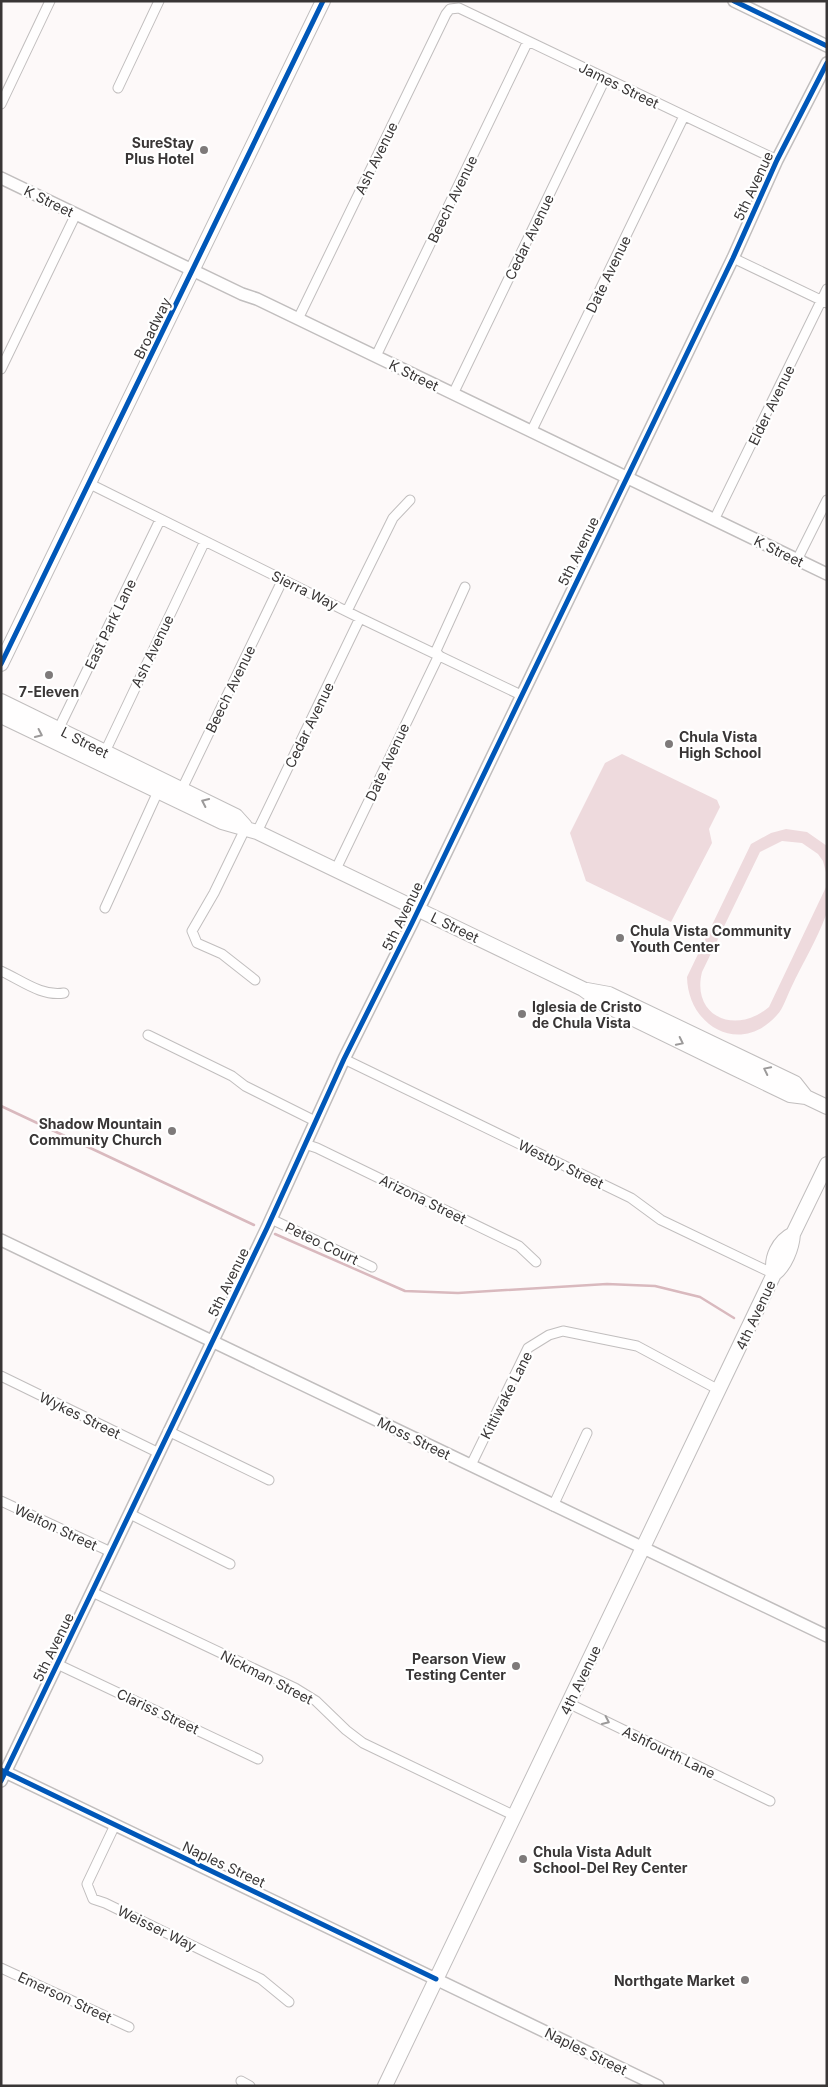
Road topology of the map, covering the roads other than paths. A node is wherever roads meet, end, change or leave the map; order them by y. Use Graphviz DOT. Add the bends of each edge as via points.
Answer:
graph roads {
  1 [pos="50,1"];
  2 [pos="159,1"];
  3 [pos="324,1"];
  4 [pos="734,1"];
  5 [pos="462,9"];
  6 [pos="528,41"];
  7 [pos="827,46"];
  8 [pos="827,63"];
  9 [pos="605,79"];
  10 [pos="118,88"];
  11 [pos="1,104"];
  12 [pos="684,116"];
  13 [pos="777,160"];
  14 [pos="1,178"];
  15 [pos="76,214"];
  16 [pos="732,258"];
  17 [pos="192,269"];
  18 [pos="827,289"];
  19 [pos="824,302"];
  20 [pos="298,319"];
  21 [pos="376,356"];
  22 [pos="1,369"];
  23 [pos="453,394"];
  24 [pos="532,432"];
  25 [pos="626,477"];
  26 [pos="90,484"];
  27 [pos="410,500"];
  28 [pos="827,500"];
  29 [pos="160,520"];
  30 [pos="714,520"];
  31 [pos="205,541"];
  32 [pos="797,560"];
  33 [pos="827,574"];
  34 [pos="283,579"];
  35 [pos="465,587"];
  36 [pos="347,610"];
  37 [pos="360,618"];
  38 [pos="437,654"];
  39 [pos="1,664"];
  40 [pos="521,695"];
  41 [pos="1,701"];
  42 [pos="1,716"];
  43 [pos="59,728"];
  44 [pos="102,756"];
  45 [pos="161,786"];
  46 [pos="179,795"];
  47 [pos="251,830"];
  48 [pos="336,869"];
  49 [pos="105,908"];
  50 [pos="418,910"];
  51 [pos="1,971"];
  52 [pos="255,980"];
  53 [pos="64,993"];
  54 [pos="148,1035"];
  55 [pos="344,1059"];
  56 [pos="827,1107"];
  57 [pos="315,1121"];
  58 [pos="305,1144"];
  59 [pos="827,1164"];
  60 [pos="271,1219"];
  61 [pos="1,1240"];
  62 [pos="536,1262"];
  63 [pos="372,1267"];
  64 [pos="774,1274"];
  65 [pos="211,1341"];
  66 [pos="1,1376"];
  67 [pos="719,1390"];
  68 [pos="168,1430"];
  69 [pos="587,1433"];
  70 [pos="159,1454"];
  71 [pos="471,1465"];
  72 [pos="269,1480"];
  73 [pos="1,1501"];
  74 [pos="553,1506"];
  75 [pos="130,1514"];
  76 [pos="644,1548"];
  77 [pos="110,1552"];
  78 [pos="230,1564"];
  79 [pos="92,1592"];
  80 [pos="827,1636"];
  81 [pos="57,1664"];
  82 [pos="568,1703"];
  83 [pos="258,1759"];
  84 [pos="3,1775"];
  85 [pos="770,1801"];
  86 [pos="513,1815"];
  87 [pos="115,1825"];
  88 [pos="1,1968"];
  89 [pos="436,1979"];
  90 [pos="289,2002"];
  91 [pos="129,2027"];
  92 [pos="241,2081"];
  93 [pos="250,2086"];
  94 [pos="385,2086"];
  95 [pos="658,2086"];
  1 -- 11 [label="street"];
  2 -- 10 [label="street"];
  3 -- 17 [label="main road, Broadway"];
  4 -- 7 [label="street"];
  5 -- 6 [label="street, James Street"];
  5 -- 20 [label="street, Ash Avenue" via="454,8 446,14"];
  6 -- 9 [label="street, James Street"];
  6 -- 21 [label="street, Beech Avenue"];
  8 -- 13 [label="street, 5th Avenue"];
  9 -- 12 [label="street, James Street"];
  9 -- 23 [label="street, Cedar Avenue"];
  12 -- 13 [label="street, James Street"];
  12 -- 24 [label="street, Date Avenue"];
  13 -- 16 [label="street, 5th Avenue"];
  14 -- 15 [label="street, K Street"];
  15 -- 17 [label="street, K Street"];
  15 -- 22 [label="street"];
  16 -- 19 [label="street"];
  16 -- 25 [label="street, 5th Avenue"];
  17 -- 20 [label="street, K Street"];
  17 -- 26 [label="main road, Broadway"];
  18 -- 19 [label="street, Elder Avenue"];
  19 -- 30 [label="street, Elder Avenue"];
  20 -- 21 [label="street, K Street"];
  21 -- 23 [label="street, K Street"];
  23 -- 24 [label="street, K Street"];
  24 -- 25 [label="street, K Street"];
  25 -- 30 [label="street, K Street"];
  25 -- 40 [label="street, 5th Avenue"];
  26 -- 29 [label="street, Sierra Way"];
  26 -- 39 [label="main road, Broadway"];
  27 -- 36 [label="street" via="393,518"];
  28 -- 32 [label="street"];
  29 -- 31 [label="street, Sierra Way"];
  29 -- 43 [label="street, East Park Lane"];
  30 -- 32 [label="street, K Street"];
  31 -- 34 [label="street, Sierra Way"];
  31 -- 44 [label="street, Ash Avenue"];
  32 -- 33 [label="street, K Street"];
  34 -- 36 [label="street, Sierra Way"];
  34 -- 46 [label="street, Beech Avenue"];
  35 -- 38 [label="street, Date Avenue"];
  36 -- 37 [label="street, Sierra Way"];
  37 -- 38 [label="street, Sierra Way"];
  37 -- 47 [label="street, Cedar Avenue"];
  38 -- 40 [label="street, Sierra Way"];
  38 -- 48 [label="street, Date Avenue"];
  40 -- 50 [label="street, 5th Avenue"];
  41 -- 43 [label="main road, L Street"];
  42 -- 44 [label="main road, L Street, one-way"];
  43 -- 44 [label="main road, L Street"];
  44 -- 45 [label="main road, L Street"];
  45 -- 46 [label="main road, L Street"];
  45 -- 49 [label="street"];
  46 -- 47 [label="main road, L Street" via="236,816"];
  47 -- 48 [label="main road, L Street"];
  47 -- 52 [label="street, Cedar Avenue" via="192,931 197,943 222,954"];
  48 -- 50 [label="main road, L Street"];
  50 -- 55 [label="street, 5th Avenue"];
  50 -- 56 [label="main road, L Street" via="583,989 605,1005 742,1072 790,1095 806,1097"];
  51 -- 53 [label="street" via="42,992"];
  54 -- 57 [label="street"];
  55 -- 57 [label="street, 5th Avenue"];
  55 -- 64 [label="street, Westby Street" via="631,1198 661,1220"];
  57 -- 58 [label="street, 5th Avenue"];
  58 -- 60 [label="street, 5th Avenue"];
  58 -- 62 [label="street, Arizona Street" via="518,1246"];
  59 -- 64 [label="main road, 4th Avenue" via="793,1234 783,1239 780,1245 772,1264"];
  60 -- 63 [label="street, Peteo Court"];
  60 -- 65 [label="street, 5th Avenue"];
  61 -- 65 [label="street, Moss Street"];
  64 -- 67 [label="main road, 4th Avenue"];
  65 -- 68 [label="street, 5th Avenue"];
  65 -- 71 [label="street, Moss Street"];
  66 -- 70 [label="street, Wykes Street"];
  67 -- 71 [label="street, Kittiwake Lane" via="637,1346 563,1332 549,1335 528,1348"];
  67 -- 76 [label="main road, 4th Avenue"];
  68 -- 70 [label="street, 5th Avenue"];
  68 -- 72 [label="street"];
  69 -- 74 [label="street"];
  70 -- 75 [label="street, 5th Avenue"];
  71 -- 74 [label="street, Moss Street"];
  73 -- 77 [label="street, Welton Street"];
  74 -- 76 [label="street, Moss Street"];
  75 -- 77 [label="street, 5th Avenue"];
  75 -- 78 [label="street"];
  76 -- 80 [label="street, Moss Street"];
  76 -- 82 [label="main road, 4th Avenue"];
  77 -- 79 [label="street, 5th Avenue"];
  79 -- 81 [label="street, 5th Avenue"];
  79 -- 86 [label="street, Nickman Street" via="295,1688 316,1701 363,1743"];
  81 -- 83 [label="street, Clariss Street"];
  81 -- 84 [label="street, 5th Avenue"];
  82 -- 85 [label="street, Ashfourth Lane, one-way"];
  82 -- 86 [label="main road, 4th Avenue"];
  84 -- 87 [label="street, Naples Street"];
  86 -- 89 [label="main road, 4th Avenue"];
  87 -- 89 [label="street, Naples Street"];
  87 -- 90 [label="street, Weisser Way" via="87,1884 93,1899 261,1979"];
  88 -- 91 [label="street, Emerson Street"];
  89 -- 94 [label="main road, 4th Avenue"];
  89 -- 95 [label="street, Naples Street"];
  92 -- 93 [label="street"];
}
